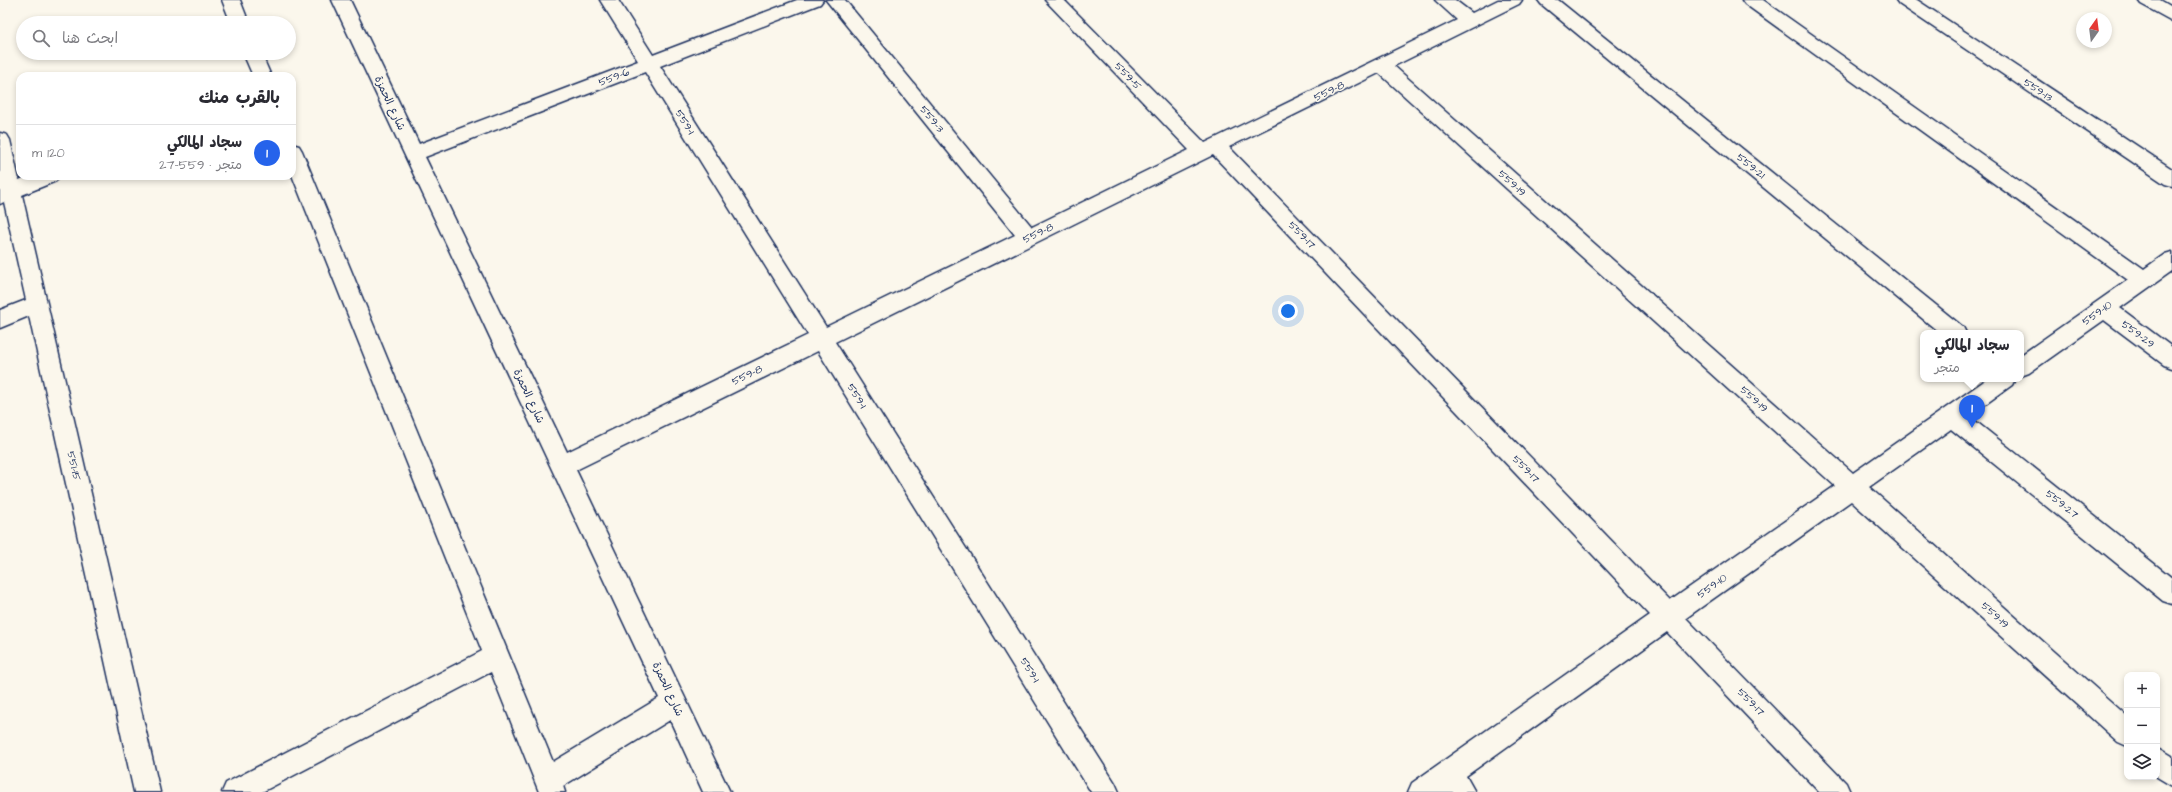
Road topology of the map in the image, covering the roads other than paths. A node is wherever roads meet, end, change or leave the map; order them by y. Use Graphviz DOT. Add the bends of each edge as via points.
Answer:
graph roads {
  1 [pos="230,0"];
  2 [pos="341,0"];
  3 [pos="609,0"];
  4 [pos="814,0"];
  5 [pos="835,0"];
  6 [pos="1054,0"];
  7 [pos="1444,0"];
  8 [pos="1513,0"];
  9 [pos="1547,0"];
  10 [pos="1751,0"];
  11 [pos="1905,0"];
  12 [pos="2147,0"];
  13 [pos="2172,15"];
  14 [pos="237,16"];
  15 [pos="1470,21"];
  16 [pos="255,60"];
  17 [pos="649,64"];
  18 [pos="1380,65"];
  19 [pos="260,72"];
  20 [pos="0,140"];
  21 [pos="1209,149"];
  22 [pos="414,154"];
  23 [pos="296,161"];
  24 [pos="2172,179"];
  25 [pos="40,180"];
  26 [pos="6,194"];
  27 [pos="1029,237"];
  28 [pos="2172,260"];
  29 [pos="2144,280"];
  30 [pos="37,304"];
  31 [pos="2104,308"];
  32 [pos="0,319"];
  33 [pos="1951,330"];
  34 [pos="822,339"];
  35 [pos="2172,359"];
  36 [pos="2024,365"];
  37 [pos="2000,382"];
  38 [pos="1952,416"];
  39 [pos="562,466"];
  40 [pos="1852,487"];
  41 [pos="2172,593"];
  42 [pos="1668,617"];
  43 [pos="497,656"];
  44 [pos="675,703"];
  45 [pos="2124,730"];
  46 [pos="2160,763"];
  47 [pos="2172,773"];
  48 [pos="1455,783"];
  49 [pos="550,786"];
  50 [pos="148,792"];
  51 [pos="235,792"];
  52 [pos="717,792"];
  53 [pos="1106,792"];
  54 [pos="1421,792"];
  55 [pos="1837,792"];
  1 -- 14 [label="street"];
  2 -- 22 [label="street, شارع الحمزة"];
  3 -- 17 [label="street, 559-1"];
  4 -- 17 [label="street, 559-6"];
  5 -- 27 [label="street, 559-3"];
  6 -- 21 [label="street, 559-5"];
  7 -- 15 [label="street"];
  8 -- 15 [label="street, 559-8"];
  9 -- 33 [label="street, 559-21"];
  10 -- 29 [label="street"];
  11 -- 24 [label="street, 559-13"];
  12 -- 13 [label="street"];
  15 -- 18 [label="street, 559-8"];
  16 -- 19 [label="street"];
  17 -- 22 [label="street, 559-6"];
  17 -- 34 [label="street, 559-1"];
  18 -- 21 [label="street, 559-8"];
  18 -- 40 [label="street, 559-19"];
  20 -- 26 [label="street, 551-15"];
  21 -- 27 [label="street, 559-8"];
  21 -- 42 [label="street, 559-17"];
  22 -- 39 [label="street, شارع الحمزة"];
  23 -- 43 [label="street"];
  25 -- 26 [label="street"];
  26 -- 30 [label="street, 551-15"];
  27 -- 34 [label="street, 559-8"];
  28 -- 29 [label="street, 559-10"];
  29 -- 31 [label="street, 559-10"];
  30 -- 32 [label="street"];
  30 -- 50 [label="street, 551-15"];
  31 -- 35 [label="street, 559-29"];
  31 -- 36 [label="street, 559-10"];
  34 -- 39 [label="street, 559-8"];
  34 -- 53 [label="street, 559-1"];
  37 -- 38 [label="street, 559-10"];
  38 -- 40 [label="street, 559-10"];
  38 -- 41 [label="street, 559-27"];
  39 -- 44 [label="street, شارع الحمزة"];
  40 -- 42 [label="street, 559-10"];
  40 -- 45 [label="street, 559-19"];
  42 -- 48 [label="street, 559-10"];
  42 -- 55 [label="street, 559-17"];
  43 -- 49 [label="street"];
  43 -- 51 [label="street"];
  44 -- 49 [label="street"];
  44 -- 52 [label="street, شارع الحمزة"];
  46 -- 47 [label="street"];
  48 -- 54 [label="street, 559-10"];
}
